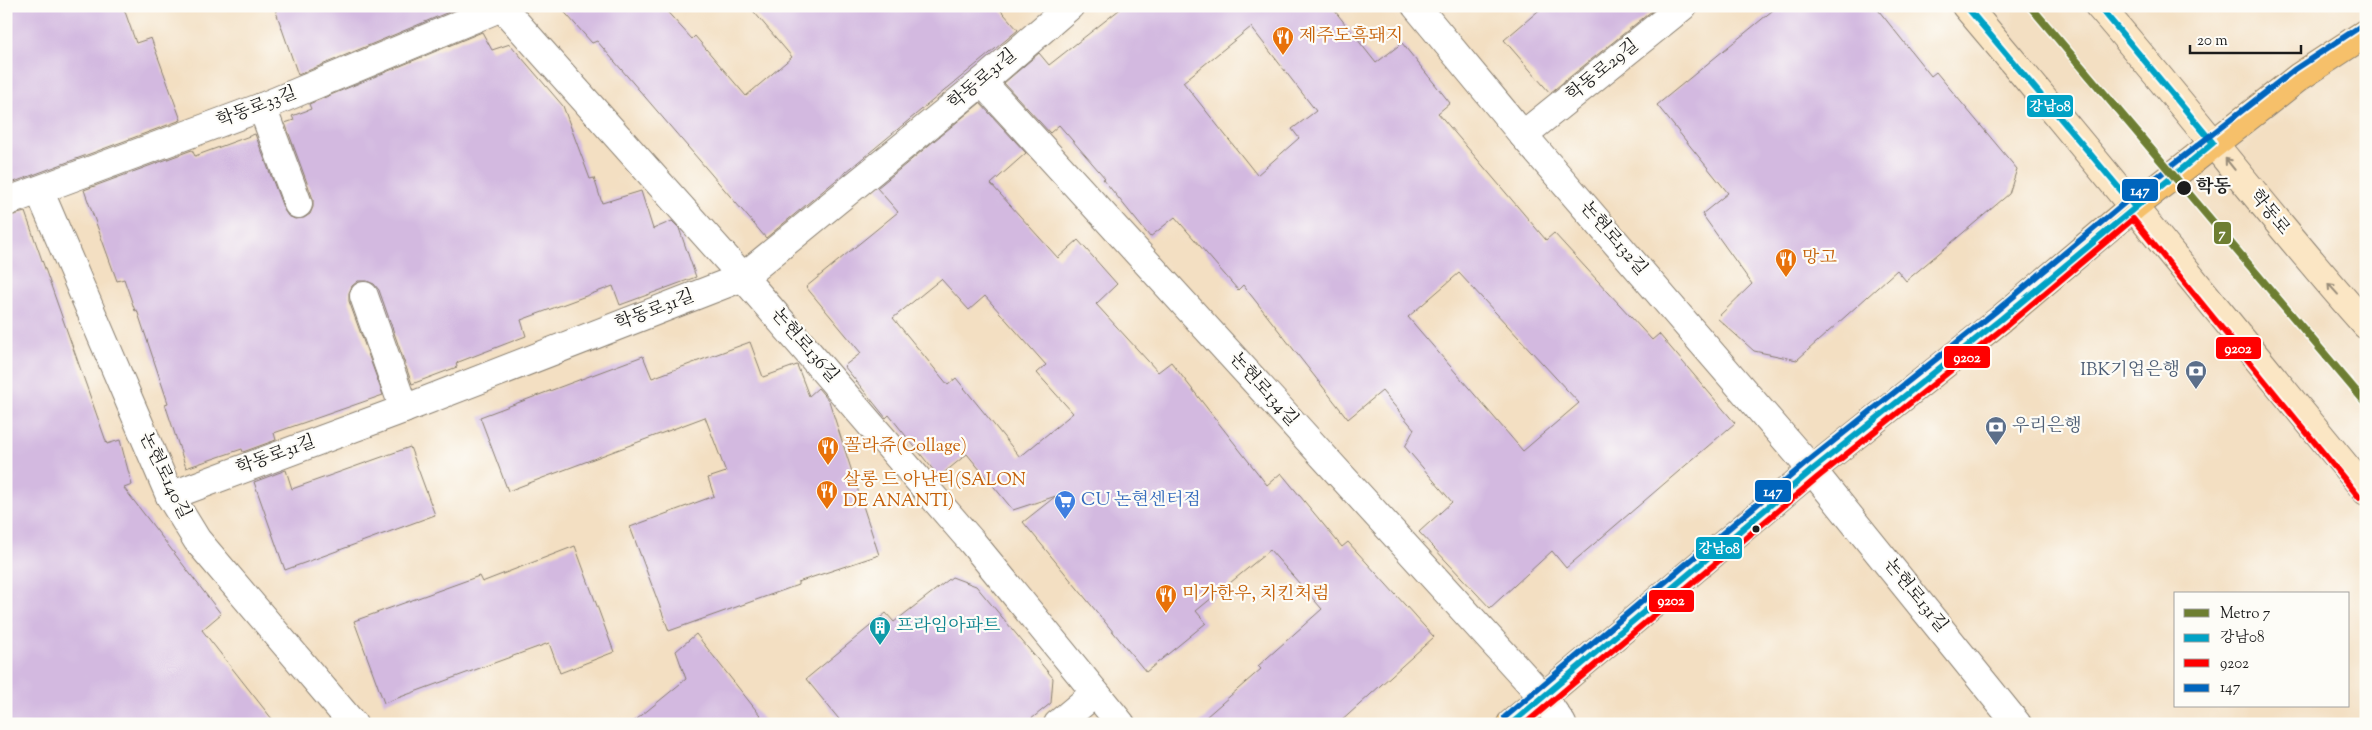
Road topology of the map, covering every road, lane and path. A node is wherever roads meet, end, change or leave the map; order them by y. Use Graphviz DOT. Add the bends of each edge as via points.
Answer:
graph roads {
  1 [pos="1070,6"];
  2 [pos="1416,6"];
  3 [pos="1683,6"];
  4 [pos="1966,6"];
  5 [pos="2099,6"];
  6 [pos="503,7"];
  7 [pos="2366,33"];
  8 [pos="982,82"];
  9 [pos="262,107"];
  10 [pos="1523,135"];
  11 [pos="2213,143"];
  12 [pos="39,190"];
  13 [pos="6,202"];
  14 [pos="298,204"];
  15 [pos="2134,206"];
  16 [pos="744,277"];
  17 [pos="364,296"];
  18 [pos="2366,325"];
  19 [pos="404,408"];
  20 [pos="1812,470"];
  21 [pos="2366,491"];
  22 [pos="170,496"];
  23 [pos="1095,694"];
  24 [pos="1543,697"];
  25 [pos="353,724"];
  26 [pos="1058,724"];
  27 [pos="1121,724"];
  28 [pos="1512,724"];
  29 [pos="1562,724"];
  30 [pos="2017,724"];
  1 -- 8 [label="street, 학동로31길"];
  2 -- 10 [label="street, 논현로132길"];
  3 -- 10 [label="street, 학동로29길"];
  4 -- 15 [label="main road"];
  5 -- 11 [label="main road, 학동로"];
  6 -- 9 [label="street, 학동로33길"];
  6 -- 16 [label="street, 논현로136길"];
  7 -- 11 [label="main road" via="2299,77"];
  8 -- 16 [label="street, 학동로31길"];
  8 -- 24 [label="street, 논현로134길"];
  9 -- 12 [label="street, 학동로33길"];
  9 -- 14 [label="street"];
  10 -- 20 [label="street, 논현로132길"];
  11 -- 15 [label="main road"];
  18 -- 11 [label="main road, 학동로, one-way" via="2299,251"];
  12 -- 13 [label="street, 학동로33길"];
  12 -- 22 [label="street, 논현로140길"];
  15 -- 20 [label="main road" via="2002,319"];
  15 -- 21 [label="main road"];
  16 -- 19 [label="street, 학동로31길"];
  16 -- 23 [label="street, 논현로136길" via="972,542"];
  17 -- 19 [label="street"];
  19 -- 22 [label="street, 학동로31길"];
  20 -- 24 [label="main road"];
  20 -- 30 [label="street, 논현로131길"];
  22 -- 25 [label="street, 논현로140길" via="198,540"];
  23 -- 26 [label="street"];
  23 -- 27 [label="street, 논현로136길"];
  24 -- 28 [label="main road"];
  24 -- 29 [label="street, 논현로134길"];
}
